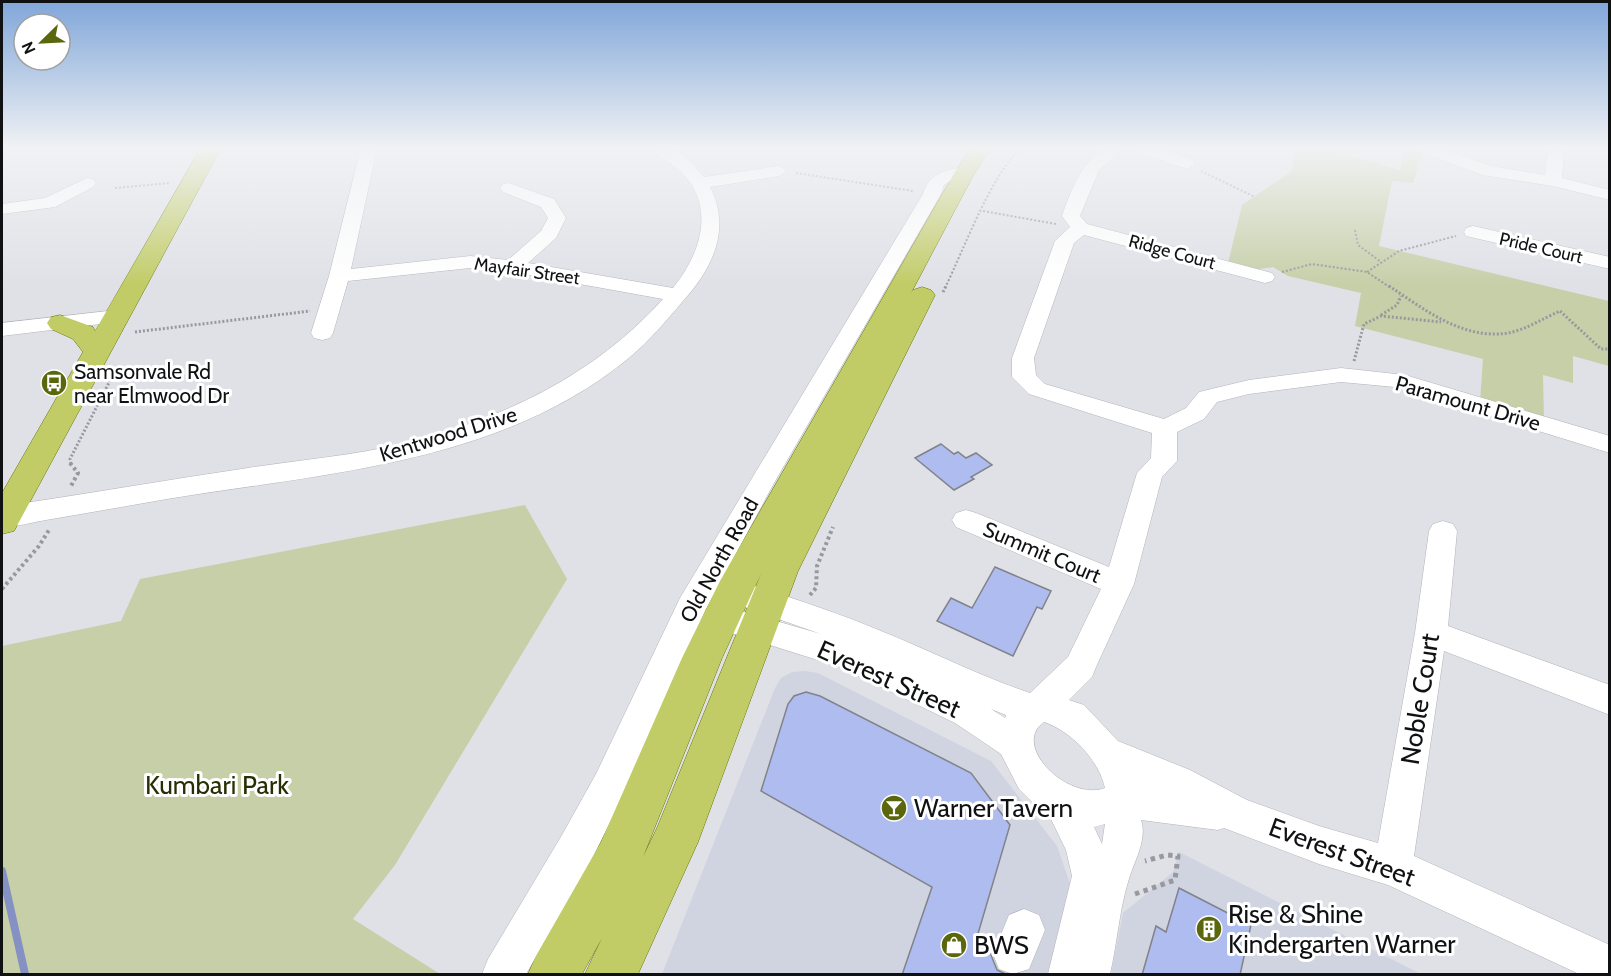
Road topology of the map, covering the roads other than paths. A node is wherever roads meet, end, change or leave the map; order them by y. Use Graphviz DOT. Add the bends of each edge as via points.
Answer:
graph roads {
  1 [pos="67,194"];
  2 [pos="190,194"];
  3 [pos="358,194"];
  4 [pos="523,194"];
  5 [pos="705,194"];
  6 [pos="932,194"];
  7 [pos="958,194"];
  8 [pos="974,194"];
  9 [pos="1080,194"];
  10 [pos="2,210"];
  11 [pos="1080,228"];
  12 [pos="1473,232"];
  13 [pos="1610,263"];
  14 [pos="513,266"];
  15 [pos="339,276"];
  16 [pos="1273,278"];
  17 [pos="678,295"];
  18 [pos="60,323"];
  19 [pos="131,323"];
  20 [pos="2,330"];
  21 [pos="322,333"];
  22 [pos="108,357"];
  23 [pos="1165,428"];
  24 [pos="1610,445"];
  25 [pos="963,518"];
  26 [pos="3,519"];
  27 [pos="1443,531"];
  28 [pos="1119,584"];
  29 [pos="745,610"];
  30 [pos="1431,633"];
  31 [pos="1080,667"];
  32 [pos="1610,700"];
  33 [pos="1036,708"];
  34 [pos="1078,721"];
  35 [pos="1016,744"];
  36 [pos="1106,752"];
  37 [pos="1062,802"];
  38 [pos="1119,802"];
  39 [pos="1237,815"];
  40 [pos="1392,867"];
  41 [pos="1610,967"];
  42 [pos="503,975"];
  43 [pos="554,975"];
  44 [pos="611,975"];
  45 [pos="1069,975"];
  46 [pos="1089,975"];
  1 -- 10 [label="street" via="49,203"];
  2 -- 19 [label="main road"];
  3 -- 15 [label="street"];
  4 -- 14 [label="street" via="548,203 557,218 549,234"];
  5 -- 17 [label="street, Kentwood Drive" via="712,224 708,248 696,273"];
  6 -- 42 [label="street, Old North Road" via="691,607 609,786"];
  7 -- 29 [label="main road, Old North Road"];
  8 -- 29 [label="main road, Old North Road" via="780,571"];
  9 -- 11 [label="street" via="1071,216"];
  11 -- 16 [label="street, Ridge Court"];
  11 -- 23 [label="street" via="1065,241 1023,358 1024,377 1037,389"];
  12 -- 13 [label="street, Pride Court"];
  14 -- 15 [label="street, Mayfair Street" via="470,262"];
  14 -- 17 [label="street, Mayfair Street"];
  15 -- 21 [label="street"];
  17 -- 26 [label="street, Kentwood Drive" via="648,331 612,362 568,391 497,423 400,453"];
  18 -- 19 [label="street"];
  18 -- 20 [label="street"];
  18 -- 22 [label="main road" via="83,333"];
  19 -- 22 [label="main road"];
  22 -- 26 [label="main road"];
  23 -- 24 [label="street, Paramount Drive" via="1201,410 1208,397 1249,387 1341,375 1397,380"];
  23 -- 28 [label="street" via="1164,461 1150,473"];
  25 -- 28 [label="street, Summit Court"];
  27 -- 30 [label="street, Noble Court"];
  28 -- 31 [label="street"];
  29 -- 33 [label="street, Everest Street" via="803,614 976,689"];
  29 -- 35 [label="street, Everest Street" via="967,712"];
  29 -- 43 [label="main road, Old North Road"];
  29 -- 44 [label="main road, Old North Road" via="675,842"];
  30 -- 32 [label="street"];
  30 -- 40 [label="street, Noble Court"];
  31 -- 33 [label="street"];
  31 -- 34 [label="street"];
  33 -- 34 [label="street, Everest Street"];
  33 -- 35 [label="street" via="1020,720"];
  34 -- 36 [label="street, Everest Street"];
  35 -- 37 [label="street, Everest Street" via="1025,770 1044,791"];
  36 -- 38 [label="street, Everest Street" via="1119,771 1123,788"];
  36 -- 39 [label="street, Everest Street" via="1177,782"];
  37 -- 38 [label="street, Everest Street" via="1093,810"];
  37 -- 45 [label="street" via="1080,837 1092,876"];
  38 -- 39 [label="street, Everest Street" via="1154,802"];
  38 -- 46 [label="street" via="1125,828 1108,882"];
  39 -- 40 [label="street, Everest Street"];
  40 -- 41 [label="street, Everest Street"];
}
